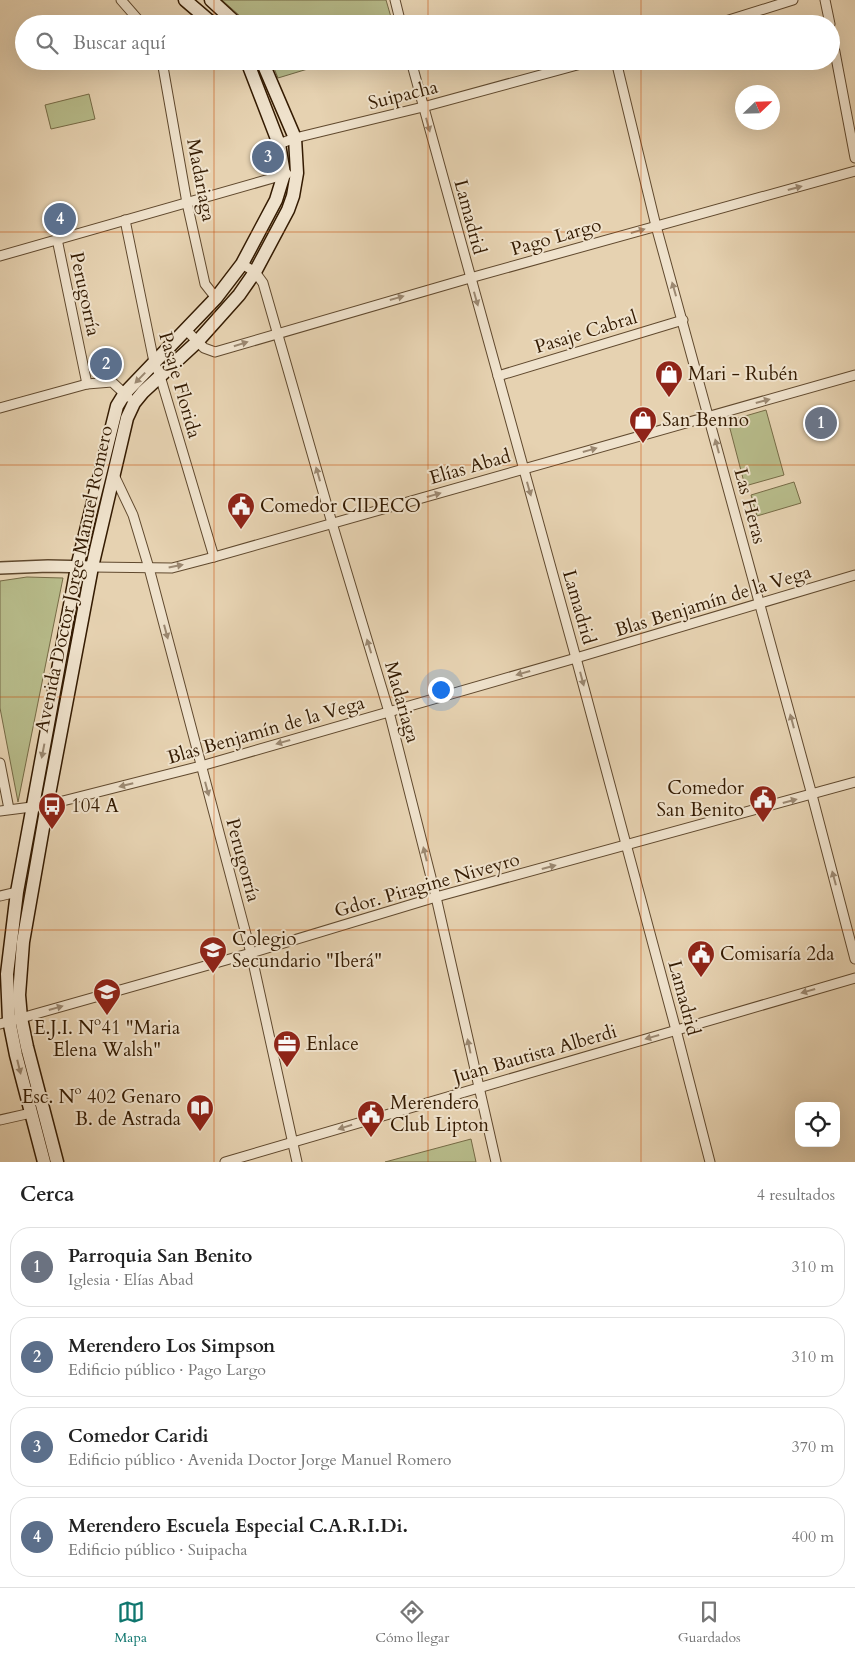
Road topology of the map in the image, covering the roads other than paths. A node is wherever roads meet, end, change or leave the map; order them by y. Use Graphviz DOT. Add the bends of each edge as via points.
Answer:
graph roads {
  1 [pos="121,0"];
  2 [pos="184,0"];
  3 [pos="211,0"];
  4 [pos="395,0"];
  5 [pos="793,0"];
  6 [pos="825,0"];
  7 [pos="134,15"];
  8 [pos="202,15"];
  9 [pos="223,15"];
  10 [pos="399,15"];
  11 [pos="745,15"];
  12 [pos="828,15"];
  13 [pos="165,70"];
  14 [pos="250,70"];
  15 [pos="266,70"];
  16 [pos="413,70"];
  17 [pos="559,70"];
  18 [pos="618,70"];
  19 [pos="838,70"];
  20 [pos="423,107"];
  21 [pos="294,138"];
  22 [pos="279,144"];
  23 [pos="855,158"];
  24 [pos="855,171"];
  25 [pos="297,173"];
  26 [pos="284,174"];
  27 [pos="188,202"];
  28 [pos="125,220"];
  29 [pos="656,226"];
  30 [pos="57,239"];
  31 [pos="0,256"];
  32 [pos="242,264"];
  33 [pos="256,272"];
  34 [pos="470,278"];
  35 [pos="216,298"];
  36 [pos="683,320"];
  37 [pos="187,331"];
  38 [pos="278,333"];
  39 [pos="197,342"];
  40 [pos="154,362"];
  41 [pos="855,375"];
  42 [pos="160,376"];
  43 [pos="498,376"];
  44 [pos="87,384"];
  45 [pos="125,393"];
  46 [pos="134,403"];
  47 [pos="0,408"];
  48 [pos="709,416"];
  49 [pos="524,470"];
  50 [pos="114,474"];
  51 [pos="332,523"];
  52 [pos="214,557"];
  53 [pos="77,567"];
  54 [pos="0,568"];
  55 [pos="92,568"];
  56 [pos="149,568"];
  57 [pos="855,575"];
  58 [pos="760,603"];
  59 [pos="576,658"];
  60 [pos="389,712"];
  61 [pos="0,763"];
  62 [pos="201,766"];
  63 [pos="855,782"];
  64 [pos="812,795"];
  65 [pos="47,805"];
  66 [pos="32,806"];
  67 [pos="4,810"];
  68 [pos="626,846"];
  69 [pos="17,892"];
  70 [pos="0,896"];
  71 [pos="436,897"];
  72 [pos="251,953"];
  73 [pos="855,959"];
  74 [pos="4,975"];
  75 [pos="855,978"];
  76 [pos="10,1021"];
  77 [pos="676,1030"];
  78 [pos="478,1087"];
  79 [pos="31,1113"];
  80 [pos="0,1120"];
  81 [pos="292,1143"];
  82 [pos="44,1162"];
  83 [pos="57,1162"];
  84 [pos="225,1162"];
  85 [pos="297,1162"];
  86 [pos="496,1162"];
  87 [pos="710,1162"];
  1 -- 7 [label="street"];
  2 -- 8 [label="main road"];
  3 -- 9 [label="main road"];
  4 -- 10 [label="street"];
  5 -- 11 [label="street"];
  6 -- 12 [label="street"];
  13 -- 27 [label="street, Madariaga"];
  14 -- 22 [label="main road, Avenida Doctor Jorge Manuel Romero"];
  15 -- 21 [label="main road, Avenida Doctor Jorge Manuel Romero"];
  16 -- 20 [label="street, Lamadrid"];
  17 -- 20 [label="street, Suipacha"];
  18 -- 29 [label="street, Las Heras"];
  19 -- 23 [label="street"];
  20 -- 21 [label="street, Suipacha"];
  20 -- 34 [label="street, Lamadrid, one-way"];
  21 -- 22 [label="street, Suipacha"];
  21 -- 25 [label="main road, Avenida Doctor Jorge Manuel Romero"];
  22 -- 26 [label="main road, Avenida Doctor Jorge Manuel Romero"];
  29 -- 24 [label="street, Pago Largo, one-way"];
  25 -- 26 [label="street"];
  25 -- 33 [label="main road, Avenida Doctor Jorge Manuel Romero" via="288,210"];
  26 -- 27 [label="street"];
  26 -- 32 [label="main road, Avenida Doctor Jorge Manuel Romero" via="276,200"];
  27 -- 28 [label="street"];
  27 -- 35 [label="street, Madariaga" via="205,284"];
  28 -- 30 [label="street"];
  28 -- 40 [label="street, Pasaje Florida"];
  34 -- 29 [label="street, Pago Largo, one-way"];
  36 -- 29 [label="street, Las Heras, one-way"];
  30 -- 31 [label="street"];
  30 -- 44 [label="street, Perugorría"];
  32 -- 33 [label="street"];
  32 -- 35 [label="main road, Avenida Doctor Jorge Manuel Romero"];
  33 -- 38 [label="street, Madariaga" via="263,283"];
  33 -- 39 [label="main road, Avenida Doctor Jorge Manuel Romero"];
  38 -- 34 [label="street, Pago Largo, one-way"];
  34 -- 43 [label="street, Lamadrid, one-way"];
  35 -- 37 [label="main road, Avenida Doctor Jorge Manuel Romero"];
  36 -- 43 [label="street, Pasaje Cabral"];
  36 -- 48 [label="street, Las Heras"];
  37 -- 39 [label="street, Pago Largo"];
  37 -- 40 [label="main road, Avenida Doctor Jorge Manuel Romero"];
  39 -- 38 [label="street, Pago Largo, one-way" via="215,352"];
  51 -- 38 [label="street, Madariaga, one-way"];
  39 -- 42 [label="main road, Avenida Doctor Jorge Manuel Romero"];
  40 -- 42 [label="street, Pasaje Florida"];
  40 -- 45 [label="main road, Avenida Doctor Jorge Manuel Romero, one-way"];
  48 -- 41 [label="street, Elías Abad, one-way"];
  42 -- 46 [label="main road, Avenida Doctor Jorge Manuel Romero"];
  42 -- 52 [label="street, Pasaje Florida"];
  43 -- 49 [label="street, Lamadrid"];
  44 -- 45 [label="street" via="112,382"];
  44 -- 47 [label="street"];
  45 -- 46 [label="street"];
  45 -- 53 [label="main road, Avenida Doctor Jorge Manuel Romero" via="111,422"];
  46 -- 50 [label="main road, Avenida Doctor Jorge Manuel Romero" via="127,418"];
  49 -- 48 [label="street, Elías Abad, one-way"];
  58 -- 48 [label="street, Las Heras, one-way"];
  51 -- 49 [label="street, Elías Abad, one-way"];
  49 -- 59 [label="street, Lamadrid, one-way"];
  50 -- 55 [label="main road, Avenida Doctor Jorge Manuel Romero"];
  50 -- 56 [label="street, Perugorría" via="133,515"];
  51 -- 52 [label="street, Elías Abad"];
  60 -- 51 [label="street, Madariaga, one-way"];
  56 -- 52 [label="street, Elías Abad, one-way" via="172,568"];
  53 -- 54 [label="street, Elías Abad"];
  53 -- 55 [label="street, Elías Abad"];
  53 -- 66 [label="main road, Avenida Doctor Jorge Manuel Romero, one-way"];
  55 -- 56 [label="street, Elías Abad"];
  55 -- 65 [label="main road, Avenida Doctor Jorge Manuel Romero"];
  56 -- 62 [label="street, Perugorría, one-way"];
  57 -- 58 [label="street, Blas Benjamín de la Vega"];
  58 -- 59 [label="street, Blas Benjamín de la Vega"];
  64 -- 58 [label="street, Las Heras, one-way"];
  59 -- 60 [label="street, Blas Benjamín de la Vega, one-way"];
  59 -- 68 [label="street, Lamadrid, one-way"];
  60 -- 62 [label="street, Blas Benjamín de la Vega, one-way"];
  71 -- 60 [label="street, Madariaga, one-way"];
  61 -- 67 [label="street"];
  62 -- 65 [label="street, Blas Benjamín de la Vega, one-way"];
  62 -- 72 [label="street, Perugorría, one-way"];
  63 -- 64 [label="street, Gdor. Piragine Niveyro"];
  68 -- 64 [label="street, Gdor. Piragine Niveyro, one-way"];
  73 -- 64 [label="street, Las Heras, one-way"];
  65 -- 66 [label="street, Blas Benjamín de la Vega"];
  65 -- 76 [label="main road, Avenida Doctor Jorge Manuel Romero" via="23,942 19,995"];
  66 -- 67 [label="street, Blas Benjamín de la Vega"];
  66 -- 69 [label="main road, Avenida Doctor Jorge Manuel Romero"];
  71 -- 68 [label="street, Gdor. Piragine Niveyro, one-way"];
  68 -- 77 [label="street, Lamadrid"];
  69 -- 70 [label="street"];
  69 -- 74 [label="main road, Avenida Doctor Jorge Manuel Romero"];
  71 -- 72 [label="street, Gdor. Piragine Niveyro"];
  78 -- 71 [label="street, Madariaga, one-way"];
  76 -- 72 [label="street, Gdor. Piragine Niveyro, one-way"];
  72 -- 81 [label="street, Perugorría"];
  74 -- 76 [label="main road, Avenida Doctor Jorge Manuel Romero"];
  75 -- 77 [label="street, Juan Bautista Alberdi, one-way"];
  76 -- 79 [label="main road, Avenida Doctor Jorge Manuel Romero, one-way"];
  76 -- 83 [label="main road, Avenida Doctor Jorge Manuel Romero" via="27,1047"];
  77 -- 78 [label="street, Juan Bautista Alberdi, one-way"];
  77 -- 87 [label="street, Lamadrid"];
  78 -- 81 [label="street, Juan Bautista Alberdi, one-way"];
  78 -- 86 [label="street, Madariaga"];
  79 -- 80 [label="street"];
  79 -- 82 [label="main road, Avenida Doctor Jorge Manuel Romero"];
  81 -- 84 [label="street, Juan Bautista Alberdi"];
  81 -- 85 [label="street, Perugorría"];
}
